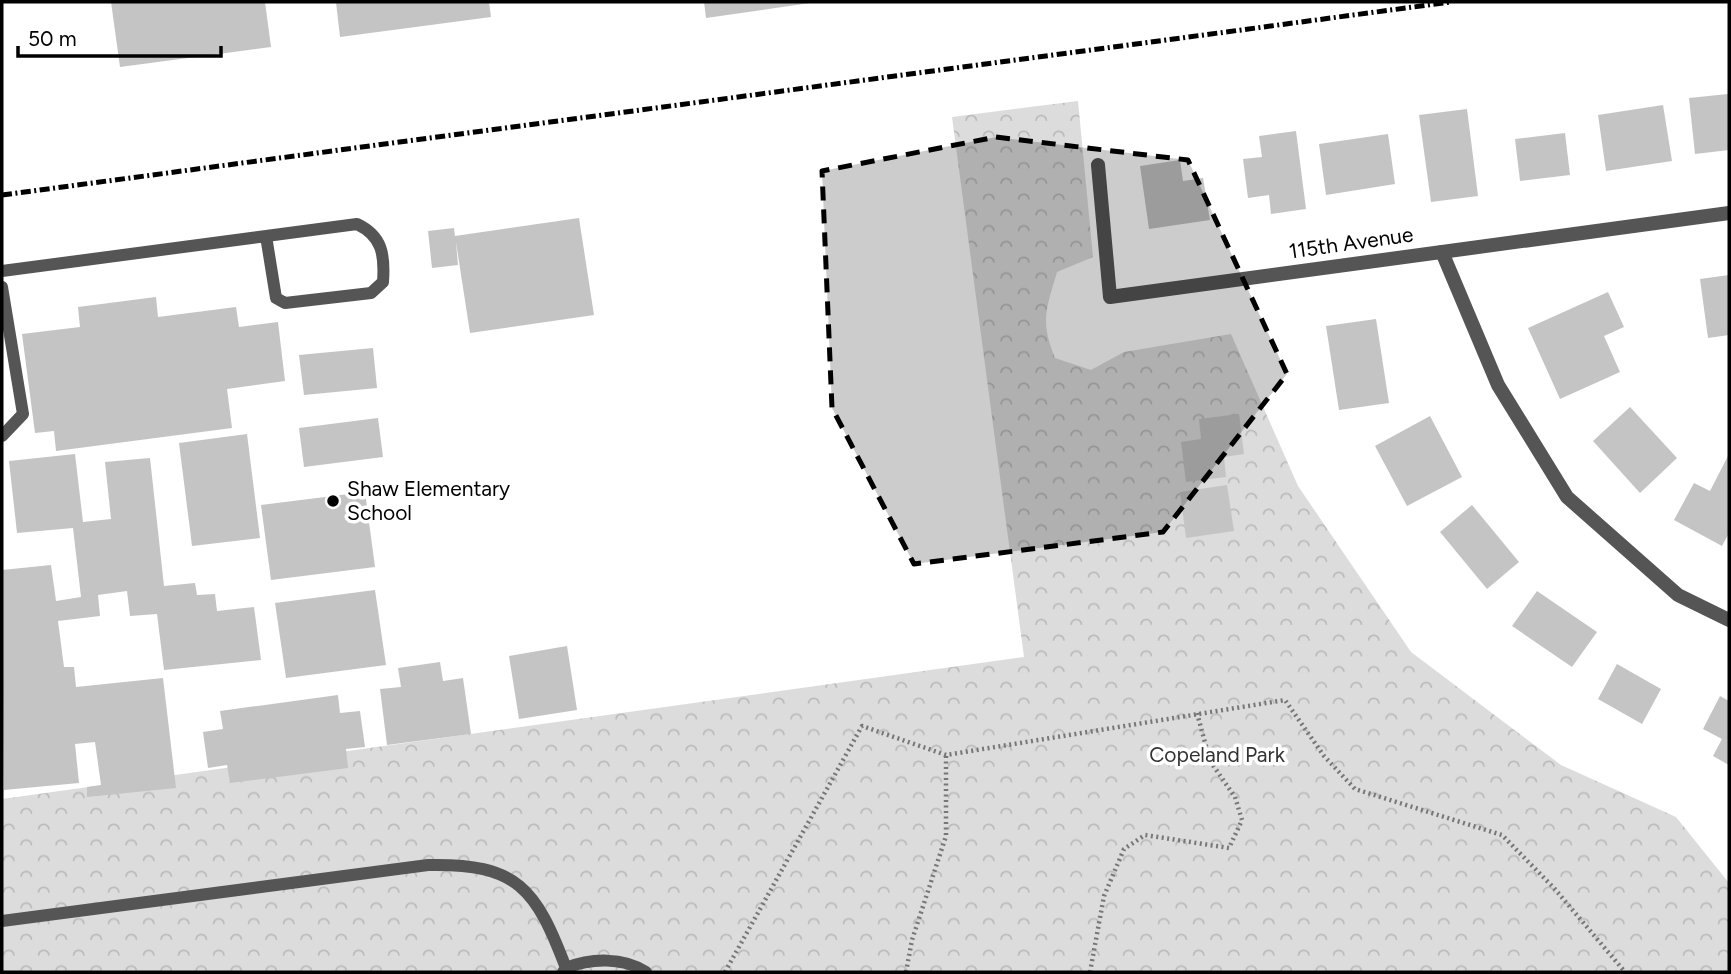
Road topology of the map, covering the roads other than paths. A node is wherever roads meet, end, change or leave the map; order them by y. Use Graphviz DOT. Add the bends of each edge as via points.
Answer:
graph roads {
  1 [pos="1098,165"];
  2 [pos="1729,214"];
  3 [pos="266,236"];
  4 [pos="1442,252"];
  5 [pos="2,271"];
  6 [pos="2,287"];
  7 [pos="2,436"];
  8 [pos="1729,620"];
  9 [pos="2,921"];
  10 [pos="565,970"];
  11 [pos="646,972"];
  1 -- 4 [label="street, 115th Avenue" via="1110,297"];
  2 -- 4 [label="street, 115th Avenue"];
  3 -- 3 [label="lane" via="357,224 374,233 380,244 383,282 372,293 285,303 276,298 271,283"];
  3 -- 5 [label="lane"];
  4 -- 8 [label="street" via="1498,384 1567,497 1678,595"];
  6 -- 7 [label="lane" via="23,414"];
  9 -- 10 [label="lane" via="455,865 489,869 523,888 546,917"];
  10 -- 11 [label="lane" via="589,962 623,962"];
}
